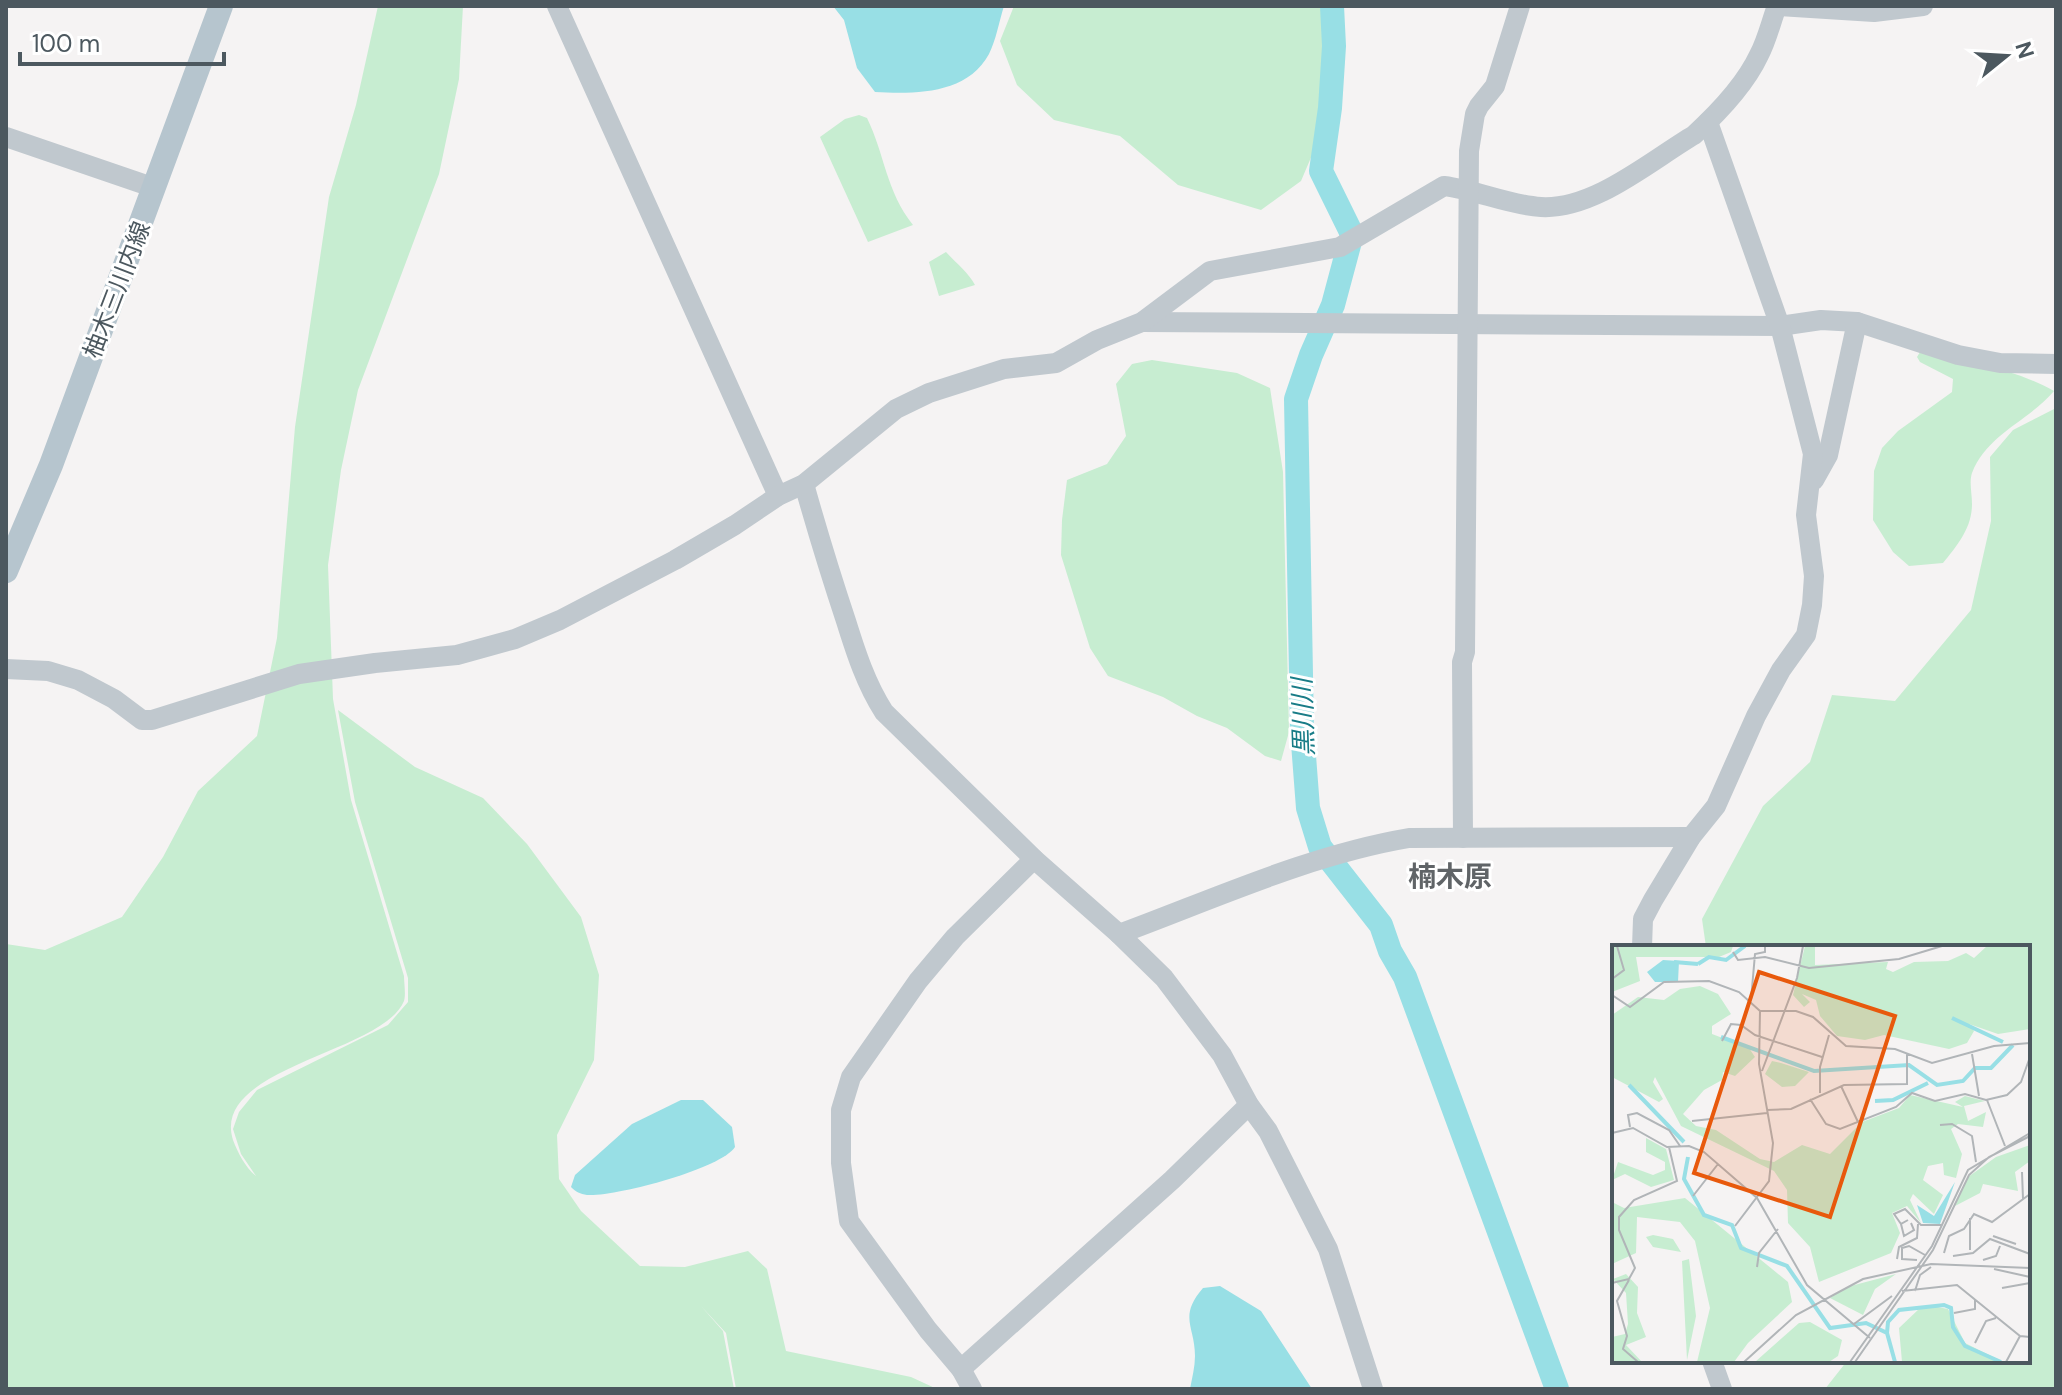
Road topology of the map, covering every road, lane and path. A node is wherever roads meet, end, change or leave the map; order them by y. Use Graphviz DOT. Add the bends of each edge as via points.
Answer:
graph roads {
  1 [pos="221,6"];
  2 [pos="557,6"];
  3 [pos="1520,6"];
  4 [pos="1778,6"];
  5 [pos="1923,6"];
  6 [pos="1708,122"];
  7 [pos="6,137"];
  8 [pos="155,188"];
  9 [pos="1470,192"];
  10 [pos="1142,322"];
  11 [pos="1857,322"];
  12 [pos="1468,324"];
  13 [pos="1780,326"];
  14 [pos="2056,364"];
  15 [pos="804,484"];
  16 [pos="1809,490"];
  17 [pos="778,496"];
  18 [pos="6,571"];
  19 [pos="6,669"];
  20 [pos="1691,837"];
  21 [pos="1463,838"];
  22 [pos="1034,859"];
  23 [pos="1119,934"];
  24 [pos="1642,945"];
  25 [pos="1249,1105"];
  26 [pos="1713,1363"];
  27 [pos="961,1369"];
  28 [pos="972,1389"];
  29 [pos="1373,1389"];
  30 [pos="1722,1389"];
  1 -- 8 [label="main road, 柚木三川内線"];
  2 -- 17 [label="street"];
  3 -- 9 [label="street" via="1495,86 1475,114"];
  4 -- 5 [label="street" via="1874,12"];
  4 -- 6 [label="street" via="1760,54"];
  6 -- 9 [label="street" via="1595,196 1563,206 1540,207"];
  6 -- 13 [label="street"];
  7 -- 8 [label="street"];
  8 -- 18 [label="main road, 柚木三川内線"];
  9 -- 10 [label="street" via="1444,186 1340,247 1210,271"];
  9 -- 12 [label="street"];
  10 -- 12 [label="street"];
  10 -- 15 [label="street" via="1056,363 1004,369 929,393 896,409"];
  11 -- 13 [label="street"];
  11 -- 14 [label="street" via="1958,355 2000,363"];
  11 -- 16 [label="street" via="1828,455"];
  12 -- 13 [label="street"];
  12 -- 21 [label="street"];
  13 -- 16 [label="street" via="1813,454"];
  15 -- 17 [label="street"];
  15 -- 22 [label="street" via="874,697"];
  16 -- 20 [label="street" via="1806,515 1814,576 1806,635 1756,716 1716,806"];
  17 -- 19 [label="street" via="675,560 560,620 457,655 299,674 152,720 142,720 78,680 48,671"];
  20 -- 21 [label="street"];
  20 -- 24 [label="street" via="1643,919"];
  21 -- 23 [label="street" via="1366,845"];
  22 -- 23 [label="street"];
  22 -- 27 [label="street" via="918,981 851,1077 841,1110 849,1221"];
  23 -- 25 [label="street" via="1164,978 1222,1055"];
  25 -- 27 [label="street"];
  25 -- 29 [label="street" via="1268,1131 1328,1249"];
  26 -- 30 [label="street"];
  27 -- 28 [label="street"];
}
